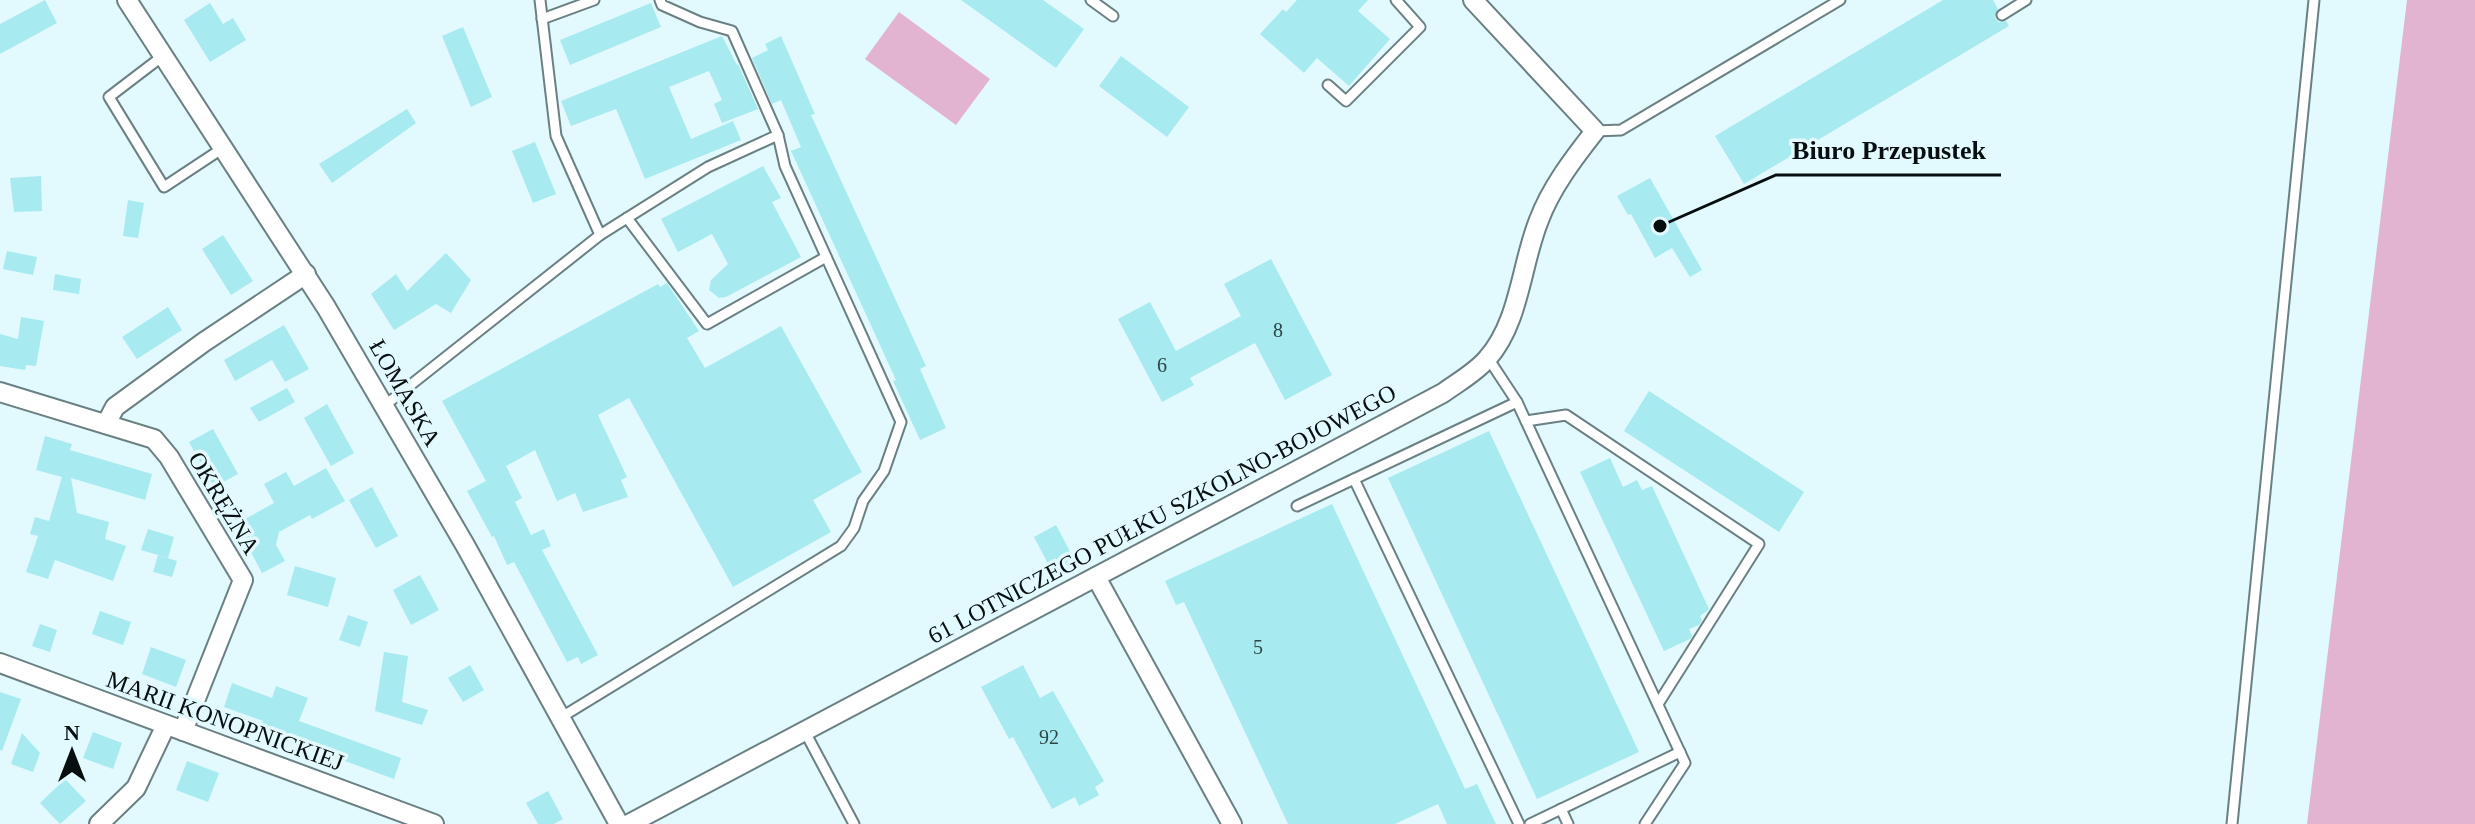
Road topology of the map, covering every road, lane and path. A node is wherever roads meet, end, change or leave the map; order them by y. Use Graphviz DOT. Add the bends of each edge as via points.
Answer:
graph roads {
  1 [pos="127,0"];
  2 [pos="540,0"];
  3 [pos="594,0"];
  4 [pos="660,0"];
  5 [pos="1091,0"];
  6 [pos="1396,0"];
  7 [pos="1473,0"];
  8 [pos="1840,0"];
  9 [pos="2026,0"];
  10 [pos="2314,0"];
  11 [pos="2002,15"];
  12 [pos="1113,16"];
  13 [pos="542,19"];
  14 [pos="164,55"];
  15 [pos="1328,85"];
  16 [pos="1595,131"];
  17 [pos="778,135"];
  18 [pos="223,148"];
  19 [pos="627,218"];
  20 [pos="600,235"];
  21 [pos="826,257"];
  22 [pos="306,274"];
  23 [pos="1488,358"];
  24 [pos="0,392"];
  25 [pos="1517,402"];
  26 [pos="384,406"];
  27 [pos="1526,421"];
  28 [pos="106,424"];
  29 [pos="1354,479"];
  30 [pos="1297,506"];
  31 [pos="1096,577"];
  32 [pos="0,663"];
  33 [pos="1658,704"];
  34 [pos="560,718"];
  35 [pos="174,728"];
  36 [pos="804,730"];
  37 [pos="1680,752"];
  38 [pos="1561,809"];
  39 [pos="99,824"];
  40 [pos="434,824"];
  41 [pos="619,824"];
  42 [pos="629,824"];
  43 [pos="854,824"];
  44 [pos="1232,824"];
  45 [pos="1519,824"];
  46 [pos="1530,824"];
  47 [pos="1568,824"];
  48 [pos="1645,824"];
  49 [pos="2232,824"];
  1 -- 14 [label="street, ŁOMASKA"];
  2 -- 13 [label="lane"];
  3 -- 13 [label="lane"];
  4 -- 17 [label="lane" via="700,22 732,31"];
  5 -- 12 [label="lane"];
  6 -- 15 [label="lane" via="1420,27 1346,101"];
  7 -- 16 [label="street"];
  8 -- 16 [label="lane" via="1621,130"];
  9 -- 11 [label="lane"];
  10 -- 49 [label="lane"];
  13 -- 20 [label="lane" via="556,136"];
  14 -- 18 [label="street, ŁOMASKA"];
  14 -- 18 [label="lane" via="109,97 164,187"];
  16 -- 23 [label="street, 61 LOTNICZEGO PUŁKU SZKOLNO-BOJOWEGO" via="1539,219 1510,319"];
  17 -- 19 [label="lane" via="708,167"];
  17 -- 21 [label="lane" via="785,166"];
  18 -- 22 [label="street, ŁOMASKA"];
  19 -- 20 [label="lane"];
  19 -- 21 [label="lane" via="707,324"];
  20 -- 26 [label="lane"];
  21 -- 34 [label="lane" via="901,422 884,471 863,501 849,538"];
  22 -- 26 [label="street, ŁOMASKA"];
  22 -- 28 [label="street" via="115,407"];
  23 -- 25 [label="lane"];
  23 -- 31 [label="street, 61 LOTNICZEGO PUŁKU SZKOLNO-BOJOWEGO" via="1443,393"];
  24 -- 28 [label="street, OKRĘŻNA"];
  25 -- 27 [label="lane"];
  25 -- 29 [label="lane"];
  26 -- 34 [label="street, ŁOMASKA"];
  27 -- 33 [label="lane"];
  27 -- 33 [label="lane" via="1566,415 1759,544"];
  28 -- 35 [label="street, OKRĘŻNA" via="154,439 243,580"];
  29 -- 30 [label="lane"];
  29 -- 45 [label="lane"];
  31 -- 36 [label="street, 61 LOTNICZEGO PUŁKU SZKOLNO-BOJOWEGO"];
  31 -- 44 [label="street"];
  32 -- 35 [label="street, MARII KONOPNICKIEJ"];
  33 -- 37 [label="lane"];
  34 -- 41 [label="street, ŁOMASKA"];
  35 -- 39 [label="street" via="136,788"];
  35 -- 40 [label="street, MARII KONOPNICKIEJ"];
  36 -- 42 [label="street, 61 LOTNICZEGO PUŁKU SZKOLNO-BOJOWEGO"];
  36 -- 43 [label="lane"];
  37 -- 38 [label="lane"];
  37 -- 48 [label="lane" via="1685,763"];
  38 -- 46 [label="lane"];
  38 -- 47 [label="lane"];
}
